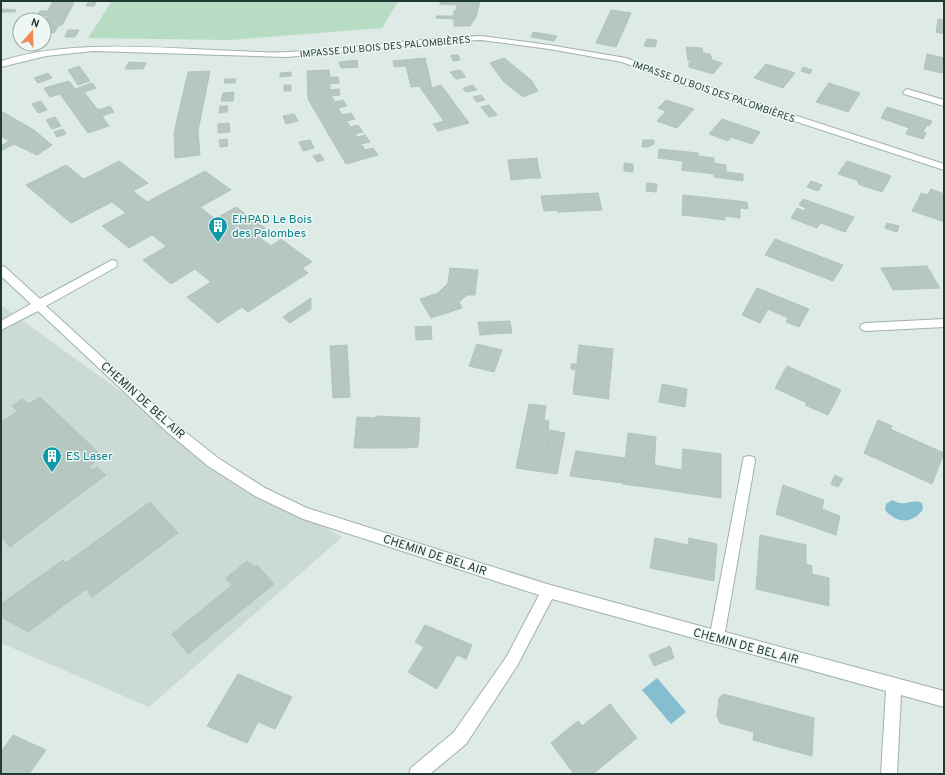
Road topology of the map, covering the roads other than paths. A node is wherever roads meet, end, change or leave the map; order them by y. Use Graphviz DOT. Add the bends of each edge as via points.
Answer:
graph roads {
  1 [pos="1,64"];
  2 [pos="907,92"];
  3 [pos="944,103"];
  4 [pos="944,167"];
  5 [pos="112,264"];
  6 [pos="1,270"];
  7 [pos="38,304"];
  8 [pos="944,323"];
  9 [pos="1,326"];
  10 [pos="866,327"];
  11 [pos="749,461"];
  12 [pos="547,591"];
  13 [pos="717,638"];
  14 [pos="894,686"];
  15 [pos="944,699"];
  16 [pos="417,774"];
  17 [pos="889,774"];
  1 -- 4 [label="street, IMPASSE DU BOIS DES PALOMBIÈRES" via="16,58 93,49 287,55 481,38 623,60 674,80"];
  2 -- 3 [label="street"];
  5 -- 7 [label="street"];
  6 -- 7 [label="street, CHEMIN DE BEL AIR"];
  7 -- 9 [label="street"];
  7 -- 12 [label="street, CHEMIN DE BEL AIR" via="170,427 213,462 260,492 303,513"];
  8 -- 10 [label="street"];
  11 -- 13 [label="street"];
  12 -- 13 [label="street, CHEMIN DE BEL AIR"];
  12 -- 16 [label="street" via="512,661 460,738"];
  13 -- 14 [label="street, CHEMIN DE BEL AIR"];
  14 -- 15 [label="street, CHEMIN DE BEL AIR"];
  14 -- 17 [label="street"];
}
